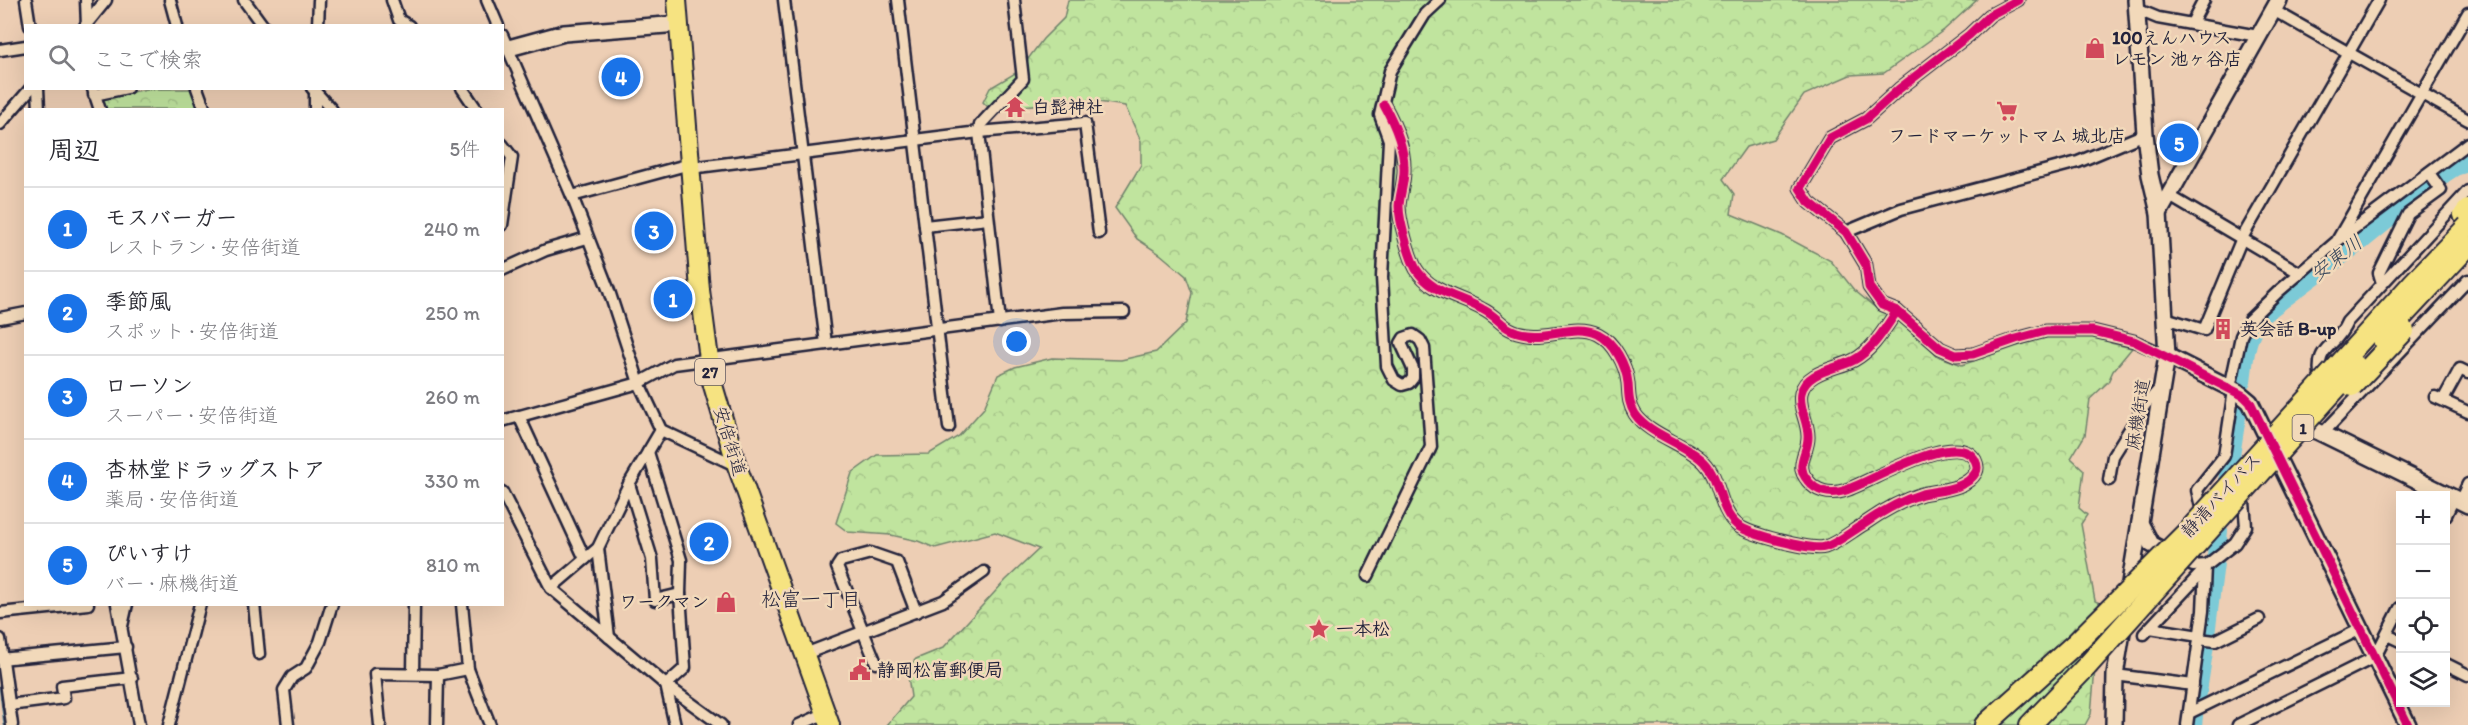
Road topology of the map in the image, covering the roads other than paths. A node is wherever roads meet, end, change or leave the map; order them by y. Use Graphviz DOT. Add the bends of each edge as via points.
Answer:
graph roads {
  1 [pos="26,0"];
  2 [pos="86,0"];
  3 [pos="106,0"];
  4 [pos="170,0"];
  5 [pos="244,0"];
  6 [pos="319,0"];
  7 [pos="392,0"];
  8 [pos="487,0"];
  9 [pos="677,0"];
  10 [pos="784,0"];
  11 [pos="898,0"];
  12 [pos="1014,0"];
  13 [pos="1440,0"];
  14 [pos="2018,0"];
  15 [pos="2204,0"];
  16 [pos="2379,0"];
  17 [pos="2136,4"];
  18 [pos="2276,5"];
  19 [pos="2468,13"];
  20 [pos="2192,23"];
  21 [pos="30,24"];
  22 [pos="86,24"];
  23 [pos="87,24"];
  24 [pos="176,24"];
  25 [pos="262,24"];
  26 [pos="318,24"];
  27 [pos="406,24"];
  28 [pos="497,24"];
  29 [pos="679,24"];
  30 [pos="2258,36"];
  31 [pos="506,41"];
  32 [pos="24,46"];
  33 [pos="0,50"];
  34 [pos="2349,52"];
  35 [pos="28,90"];
  36 [pos="38,90"];
  37 [pos="110,90"];
  38 [pos="198,90"];
  39 [pos="314,90"];
  40 [pos="463,90"];
  41 [pos="93,92"];
  42 [pos="2421,93"];
  43 [pos="1384,105"];
  44 [pos="39,108"];
  45 [pos="99,108"];
  46 [pos="204,108"];
  47 [pos="315,108"];
  48 [pos="330,108"];
  49 [pos="476,108"];
  50 [pos="2468,120"];
  51 [pos="0,124"];
  52 [pos="979,132"];
  53 [pos="2145,134"];
  54 [pos="915,140"];
  55 [pos="2468,143"];
  56 [pos="504,147"];
  57 [pos="803,154"];
  58 [pos="690,166"];
  59 [pos="2428,173"];
  60 [pos="2468,191"];
  61 [pos="572,195"];
  62 [pos="2168,195"];
  63 [pos="504,211"];
  64 [pos="2159,213"];
  65 [pos="988,219"];
  66 [pos="2467,219"];
  67 [pos="925,226"];
  68 [pos="1846,232"];
  69 [pos="1099,233"];
  70 [pos="588,238"];
  71 [pos="2242,238"];
  72 [pos="2336,242"];
  73 [pos="2468,247"];
  74 [pos="2468,264"];
  75 [pos="504,269"];
  76 [pos="2300,273"];
  77 [pos="2468,280"];
  78 [pos="2382,283"];
  79 [pos="1897,311"];
  80 [pos="1124,312"];
  81 [pos="24,313"];
  82 [pos="0,318"];
  83 [pos="2165,318"];
  84 [pos="1000,322"];
  85 [pos="938,330"];
  86 [pos="826,344"];
  87 [pos="2167,356"];
  88 [pos="708,359"];
  89 [pos="2468,373"];
  90 [pos="2321,382"];
  91 [pos="639,383"];
  92 [pos="2163,385"];
  93 [pos="2232,389"];
  94 [pos="2468,412"];
  95 [pos="519,416"];
  96 [pos="504,420"];
  97 [pos="2283,424"];
  98 [pos="950,427"];
  99 [pos="2303,428"];
  100 [pos="661,430"];
  101 [pos="2323,433"];
  102 [pos="2273,449"];
  103 [pos="648,452"];
  104 [pos="736,466"];
  105 [pos="2109,480"];
  106 [pos="629,484"];
  107 [pos="2468,484"];
  108 [pos="2238,485"];
  109 [pos="504,496"];
  110 [pos="2460,501"];
  111 [pos="2201,507"];
  112 [pos="2228,510"];
  113 [pos="2140,523"];
  114 [pos="598,548"];
  115 [pos="585,559"];
  116 [pos="2180,560"];
  117 [pos="2206,567"];
  118 [pos="984,572"];
  119 [pos="1368,576"];
  120 [pos="551,588"];
  121 [pos="2129,589"];
  122 [pos="680,594"];
  123 [pos="66,606"];
  124 [pos="117,606"];
  125 [pos="127,606"];
  126 [pos="199,606"];
  127 [pos="254,606"];
  128 [pos="331,606"];
  129 [pos="414,606"];
  130 [pos="462,606"];
  131 [pos="0,612"];
  132 [pos="916,612"];
  133 [pos="2396,616"];
  134 [pos="2259,620"];
  135 [pos="122,626"];
  136 [pos="2361,629"];
  137 [pos="864,632"];
  138 [pos="2387,635"];
  139 [pos="609,637"];
  140 [pos="2199,638"];
  141 [pos="0,639"];
  142 [pos="2396,639"];
  143 [pos="126,646"];
  144 [pos="259,654"];
  145 [pos="805,654"];
  146 [pos="2375,657"];
  147 [pos="1,659"];
  148 [pos="876,663"];
  149 [pos="2450,666"];
  150 [pos="468,669"];
  151 [pos="413,674"];
  152 [pos="438,675"];
  153 [pos="2115,675"];
  154 [pos="2468,675"];
  155 [pos="132,678"];
  156 [pos="666,685"];
  157 [pos="2193,685"];
  158 [pos="9,705"];
  159 [pos="2188,713"];
  160 [pos="828,719"];
  161 [pos="12,725"];
  162 [pos="139,725"];
  163 [pos="169,725"];
  164 [pos="288,725"];
  165 [pos="380,725"];
  166 [pos="437,725"];
  167 [pos="490,725"];
  168 [pos="675,725"];
  169 [pos="721,725"];
  170 [pos="799,725"];
  171 [pos="1985,725"];
  172 [pos="2030,725"];
  173 [pos="2114,725"];
  174 [pos="2187,725"];
  175 [pos="2238,725"];
  176 [pos="2408,725"];
  1 -- 21 [label="street"];
  2 -- 22 [label="street"];
  3 -- 23 [label="street"];
  4 -- 24 [label="street"];
  5 -- 25 [label="street"];
  6 -- 26 [label="street"];
  7 -- 27 [label="street" via="399,20"];
  8 -- 28 [label="street"];
  9 -- 29 [label="main road, 安倍街道 / 27"];
  10 -- 57 [label="street"];
  11 -- 54 [label="street"];
  12 -- 52 [label="street" via="1023,79 980,125"];
  13 -- 43 [label="street" via="1425,14 1389,71"];
  14 -- 68 [label="street" via="1990,15 1866,119 1830,138 1800,188 1809,202"];
  15 -- 20 [label="street"];
  16 -- 34 [label="street"];
  17 -- 20 [label="street" via="2158,18"];
  17 -- 53 [label="street, 麻機街道"];
  18 -- 30 [label="street"];
  18 -- 34 [label="street"];
  19 -- 42 [label="street"];
  20 -- 30 [label="street"];
  29 -- 31 [label="street"];
  29 -- 58 [label="main road, 安倍街道 / 27"];
  30 -- 62 [label="street"];
  31 -- 61 [label="street"];
  32 -- 33 [label="street"];
  34 -- 42 [label="street"];
  34 -- 71 [label="street"];
  35 -- 51 [label="street"];
  36 -- 44 [label="street"];
  37 -- 41 [label="street"];
  38 -- 46 [label="street"];
  39 -- 47 [label="street"];
  39 -- 48 [label="street"];
  40 -- 49 [label="street"];
  41 -- 45 [label="street"];
  42 -- 50 [label="street"];
  42 -- 72 [label="street"];
  43 -- 79 [label="street" via="1401,145 1405,168 1399,209 1411,257 1428,283 1485,309 1509,330 1530,335 1583,330 1607,340 1621,360 1628,381 1628,400 1636,417 1707,464 1728,514 1749,532 1806,548 1825,547 1900,504 1922,494 1946,491 1976,473 1974,458 1965,451 1913,459 1841,492 1813,488 1802,473 1808,435 1800,398 1803,387 1811,377 1856,359 1872,346"];
  43 -- 119 [label="street" via="1380,115 1389,140 1382,277 1387,366 1394,380 1402,385 1408,383 1413,378 1413,369 1401,344 1413,335 1420,340 1424,348 1431,447"];
  52 -- 54 [label="street"];
  52 -- 65 [label="street"];
  52 -- 69 [label="street" via="1085,123"];
  53 -- 64 [label="street, 麻機街道"];
  53 -- 68 [label="street" via="2078,162 1901,209"];
  54 -- 57 [label="street"];
  54 -- 67 [label="street"];
  55 -- 59 [label="street"];
  56 -- 63 [label="street" via="512,157"];
  57 -- 58 [label="street"];
  57 -- 86 [label="street"];
  58 -- 61 [label="street"];
  58 -- 88 [label="main road, 安倍街道 / 27"];
  59 -- 72 [label="street"];
  59 -- 78 [label="street" via="2441,190 2408,214 2379,273"];
  60 -- 78 [label="street"];
  61 -- 70 [label="street"];
  62 -- 64 [label="street"];
  62 -- 71 [label="street"];
  64 -- 83 [label="street, 麻機街道"];
  65 -- 67 [label="street"];
  65 -- 84 [label="street"];
  66 -- 90 [label="highway, 1"];
  66 -- 108 [label="highway, 1, bridge" via="2373,308 2328,358 2262,439"];
  67 -- 85 [label="street"];
  68 -- 79 [label="street" via="1866,265 1869,287 1882,305"];
  70 -- 75 [label="street" via="546,250"];
  70 -- 91 [label="street"];
  71 -- 76 [label="street"];
  71 -- 83 [label="street" via="2204,330"];
  72 -- 76 [label="street"];
  73 -- 99 [label="highway, 1"];
  73 -- 112 [label="highway, 静清バイパス / 1, bridge" via="2366,354"];
  74 -- 112 [label="highway, 1, bridge" via="2270,474"];
  76 -- 93 [label="street" via="2249,320 2241,336"];
  77 -- 101 [label="street"];
  78 -- 90 [label="street" via="2321,355"];
  79 -- 87 [label="street" via="1940,348 1956,355 1973,354 2046,331 2093,331 2134,341"];
  80 -- 84 [label="street" via="1062,313"];
  81 -- 82 [label="street"];
  83 -- 87 [label="street, 麻機街道"];
  84 -- 85 [label="street"];
  85 -- 86 [label="street"];
  85 -- 98 [label="street"];
  86 -- 88 [label="street"];
  87 -- 92 [label="street, 麻機街道"];
  87 -- 93 [label="street"];
  88 -- 91 [label="street" via="674,364"];
  88 -- 104 [label="main road, 安倍街道 / 27"];
  89 -- 94 [label="street" via="2460,369 2439,399"];
  90 -- 97 [label="highway, 1"];
  91 -- 95 [label="street"];
  91 -- 100 [label="street"];
  92 -- 105 [label="street" via="2145,405 2113,456"];
  92 -- 113 [label="street, 麻機街道"];
  93 -- 102 [label="street" via="2250,402"];
  93 -- 111 [label="street" via="2224,456 2197,490"];
  95 -- 96 [label="street"];
  95 -- 115 [label="street"];
  97 -- 99 [label="street"];
  97 -- 102 [label="highway, 1"];
  99 -- 101 [label="street"];
  99 -- 102 [label="highway, 1"];
  100 -- 103 [label="street"];
  100 -- 104 [label="street"];
  101 -- 110 [label="street"];
  102 -- 108 [label="highway, 1"];
  102 -- 136 [label="street"];
  103 -- 106 [label="street"];
  103 -- 122 [label="street" via="681,560"];
  104 -- 145 [label="main road, 安倍街道 / 27"];
  106 -- 114 [label="street"];
  106 -- 122 [label="street" via="652,559 655,600"];
  107 -- 110 [label="street"];
  108 -- 116 [label="highway, 1"];
  108 -- 117 [label="street" via="2246,526 2243,534"];
  108 -- 171 [label="highway, 静清バイパス / 1, bridge" via="2075,644"];
  109 -- 120 [label="street"];
  112 -- 172 [label="highway, 静清バイパス / 1, bridge"];
  113 -- 116 [label="street" via="2151,544"];
  113 -- 121 [label="street, 麻機街道"];
  114 -- 115 [label="street"];
  114 -- 139 [label="street"];
  115 -- 120 [label="street"];
  116 -- 117 [label="street"];
  116 -- 121 [label="highway, 1" via="2157,578"];
  117 -- 140 [label="street"];
  117 -- 140 [label="street" via="2147,631"];
  118 -- 132 [label="street" via="943,601"];
  120 -- 139 [label="street"];
  121 -- 153 [label="street, 麻機街道"];
  122 -- 156 [label="street" via="685,668"];
  123 -- 131 [label="street"];
  124 -- 135 [label="street"];
  125 -- 135 [label="street"];
  126 -- 163 [label="street"];
  127 -- 144 [label="street"];
  128 -- 164 [label="street" via="320,642 306,668 292,677 284,690"];
  129 -- 151 [label="street"];
  130 -- 150 [label="street"];
  132 -- 137 [label="street"];
  132 -- 137 [label="street" via="897,562 871,553 841,561 837,567"];
  133 -- 138 [label="street"];
  134 -- 140 [label="street" via="2215,641"];
  135 -- 143 [label="street"];
  136 -- 146 [label="street"];
  136 -- 159 [label="street"];
  137 -- 145 [label="street"];
  137 -- 148 [label="street"];
  138 -- 142 [label="street"];
  138 -- 146 [label="street"];
  139 -- 156 [label="street"];
  140 -- 157 [label="street"];
  141 -- 147 [label="street"];
  143 -- 147 [label="street"];
  143 -- 155 [label="street"];
  145 -- 160 [label="main road, 安倍街道 / 27"];
  146 -- 175 [label="street"];
  146 -- 176 [label="street"];
  147 -- 158 [label="street"];
  149 -- 154 [label="street"];
  150 -- 152 [label="street"];
  150 -- 167 [label="street"];
  151 -- 152 [label="street"];
  151 -- 165 [label="street" via="375,674"];
  152 -- 166 [label="street"];
  153 -- 157 [label="street"];
  153 -- 173 [label="street, 麻機街道"];
  155 -- 158 [label="street" via="62,686 64,698"];
  155 -- 162 [label="street"];
  156 -- 168 [label="street"];
  156 -- 169 [label="street"];
  157 -- 159 [label="street"];
  158 -- 161 [label="street"];
  159 -- 174 [label="street"];
  160 -- 170 [label="street"];
}
